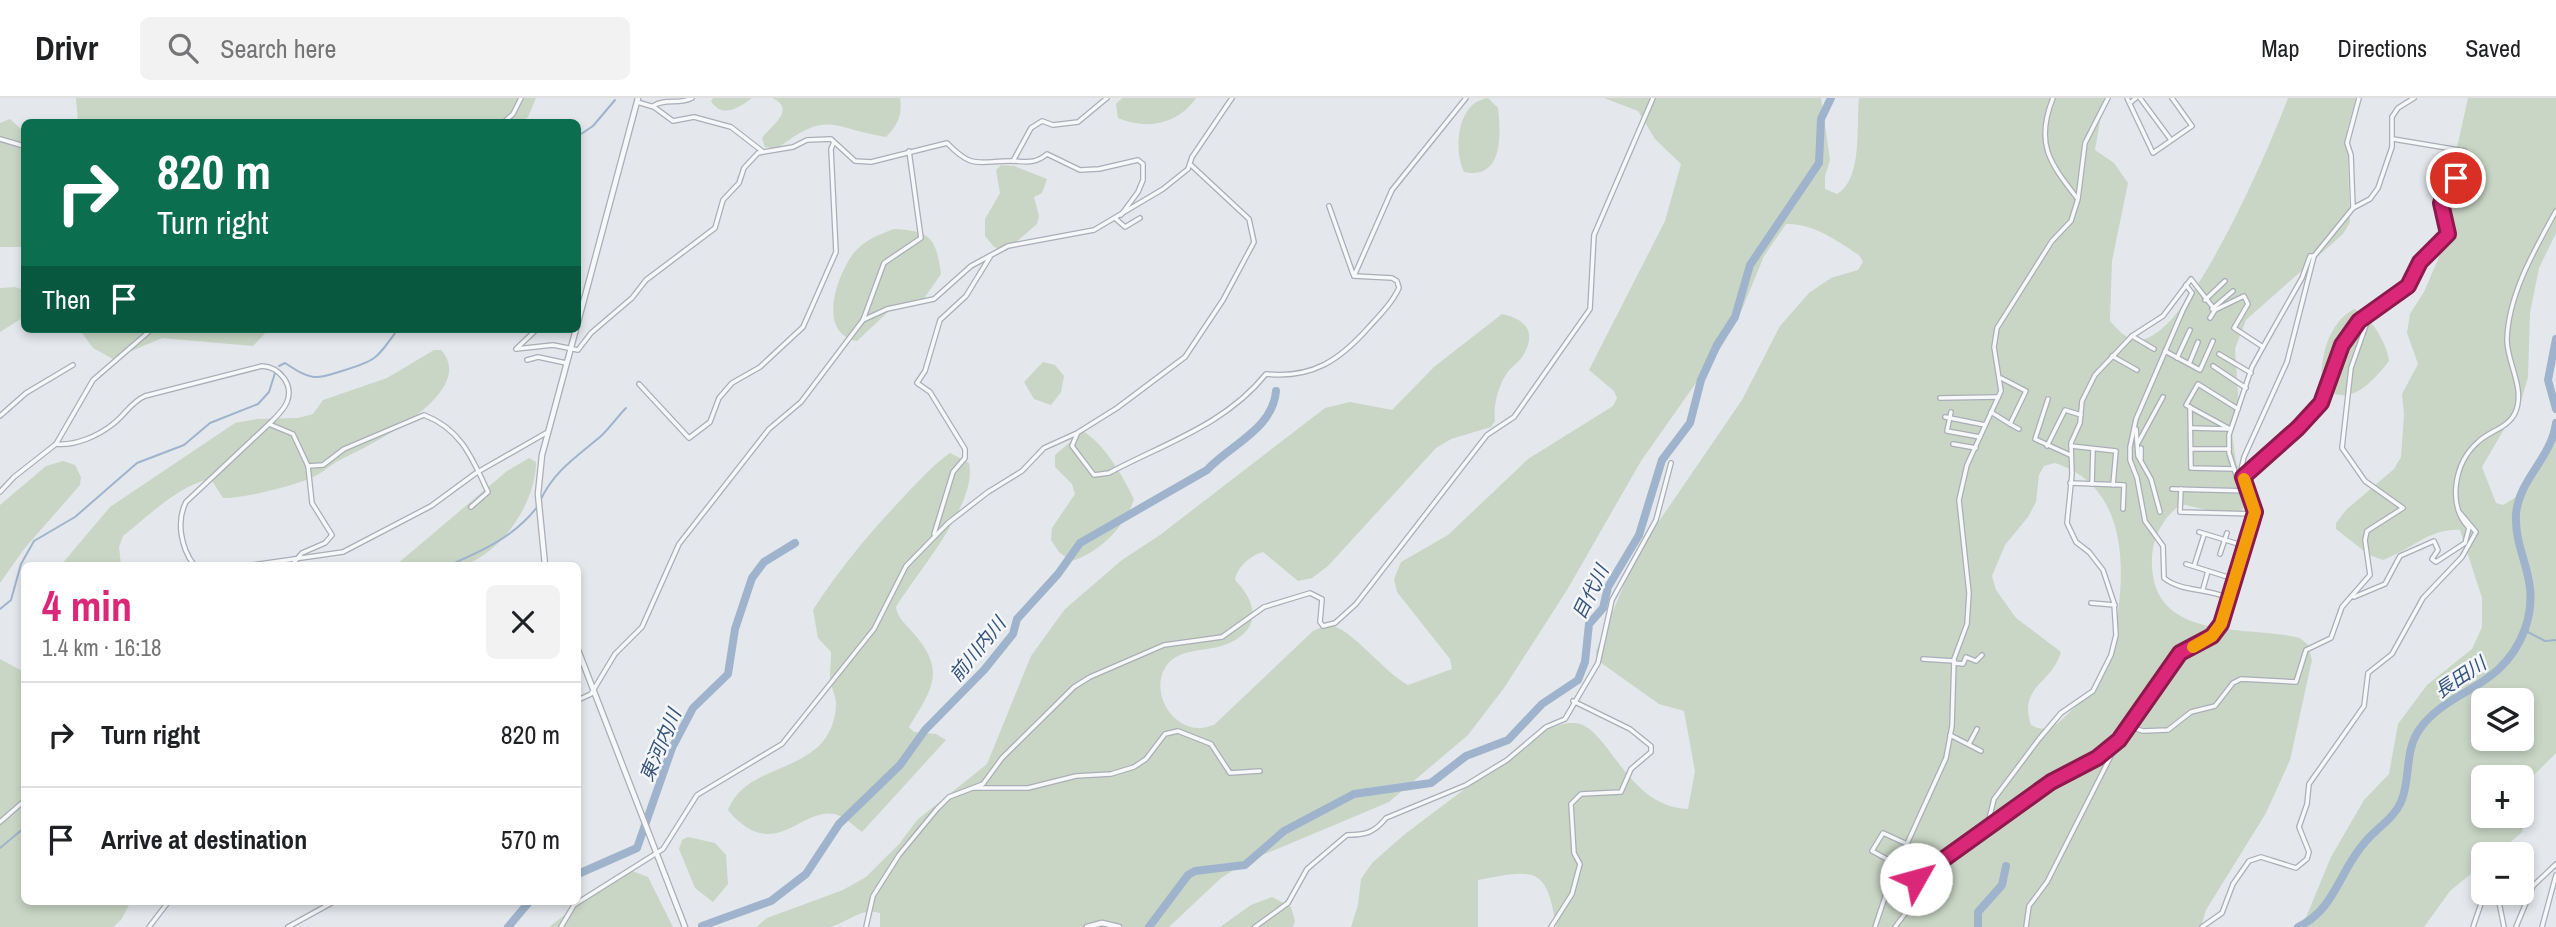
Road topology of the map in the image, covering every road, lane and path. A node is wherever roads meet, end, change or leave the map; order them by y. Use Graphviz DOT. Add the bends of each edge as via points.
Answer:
graph roads {
  1 [pos="521,98"];
  2 [pos="692,98"];
  3 [pos="1107,98"];
  4 [pos="1233,98"];
  5 [pos="1464,98"];
  6 [pos="1653,98"];
  7 [pos="2053,98"];
  8 [pos="2108,98"];
  9 [pos="2138,98"];
  10 [pos="2172,98"];
  11 [pos="2358,98"];
  12 [pos="2414,98"];
  13 [pos="638,100"];
  14 [pos="2128,100"];
  15 [pos="653,106"];
  16 [pos="507,119"];
  17 [pos="2393,138"];
  18 [pos="0,139"];
  19 [pos="2171,140"];
  20 [pos="834,142"];
  21 [pos="21,145"];
  22 [pos="762,150"];
  23 [pos="909,150"];
  24 [pos="1013,161"];
  25 [pos="1191,165"];
  26 [pos="2078,199"];
  27 [pos="1329,206"];
  28 [pos="2353,208"];
  29 [pos="2556,211"];
  30 [pos="1121,215"];
  31 [pos="1140,218"];
  32 [pos="1116,219"];
  33 [pos="991,256"];
  34 [pos="2314,256"];
  35 [pos="1354,276"];
  36 [pos="2225,281"];
  37 [pos="2186,285"];
  38 [pos="2233,291"];
  39 [pos="2205,300"];
  40 [pos="2214,310"];
  41 [pos="581,311"];
  42 [pos="2371,311"];
  43 [pos="2210,318"];
  44 [pos="863,320"];
  45 [pos="2190,330"];
  46 [pos="147,333"];
  47 [pos="533,333"];
  48 [pos="575,333"];
  49 [pos="2132,336"];
  50 [pos="2198,341"];
  51 [pos="2213,341"];
  52 [pos="2263,348"];
  53 [pos="2154,349"];
  54 [pos="570,350"];
  55 [pos="2165,351"];
  56 [pos="2218,354"];
  57 [pos="2112,356"];
  58 [pos="2177,358"];
  59 [pos="527,360"];
  60 [pos="566,363"];
  61 [pos="2189,364"];
  62 [pos="74,365"];
  63 [pos="2213,366"];
  64 [pos="2137,370"];
  65 [pos="2250,373"];
  66 [pos="2001,379"];
  67 [pos="639,384"];
  68 [pos="2246,388"];
  69 [pos="1998,397"];
  70 [pos="2163,397"];
  71 [pos="1940,398"];
  72 [pos="2048,399"];
  73 [pos="2190,407"];
  74 [pos="2238,409"];
  75 [pos="1951,412"];
  76 [pos="1991,412"];
  77 [pos="2081,415"];
  78 [pos="0,416"];
  79 [pos="1947,418"];
  80 [pos="269,424"];
  81 [pos="2010,424"];
  82 [pos="1985,425"];
  83 [pos="2135,427"];
  84 [pos="2191,428"];
  85 [pos="2019,429"];
  86 [pos="2230,429"];
  87 [pos="546,433"];
  88 [pos="1077,433"];
  89 [pos="1980,437"];
  90 [pos="57,444"];
  91 [pos="1953,444"];
  92 [pos="2136,445"];
  93 [pos="2048,446"];
  94 [pos="2071,446"];
  95 [pos="1976,448"];
  96 [pos="2141,448"];
  97 [pos="2093,449"];
  98 [pos="2191,449"];
  99 [pos="2229,449"];
  100 [pos="2130,453"];
  101 [pos="2070,455"];
  102 [pos="2141,461"];
  103 [pos="1671,463"];
  104 [pos="308,466"];
  105 [pos="2234,469"];
  106 [pos="479,472"];
  107 [pos="2243,477"];
  108 [pos="2070,483"];
  109 [pos="2092,484"];
  110 [pos="2113,485"];
  111 [pos="2172,489"];
  112 [pos="2181,489"];
  113 [pos="2247,490"];
  114 [pos="0,492"];
  115 [pos="471,508"];
  116 [pos="2123,509"];
  117 [pos="2161,513"];
  118 [pos="2255,513"];
  119 [pos="2460,513"];
  120 [pos="2199,532"];
  121 [pos="2227,533"];
  122 [pos="2205,534"];
  123 [pos="933,537"];
  124 [pos="2224,540"];
  125 [pos="2245,547"];
  126 [pos="2220,554"];
  127 [pos="298,558"];
  128 [pos="193,562"];
  129 [pos="271,562"];
  130 [pos="295,562"];
  131 [pos="545,562"];
  132 [pos="2186,564"];
  133 [pos="2194,566"];
  134 [pos="2208,570"];
  135 [pos="2234,579"];
  136 [pos="2202,589"];
  137 [pos="2352,597"];
  138 [pos="2228,598"];
  139 [pos="2091,603"];
  140 [pos="2115,605"];
  141 [pos="1983,655"];
  142 [pos="581,658"];
  143 [pos="1923,659"];
  144 [pos="1954,662"];
  145 [pos="592,689"];
  146 [pos="581,699"];
  147 [pos="1573,701"];
  148 [pos="2129,726"];
  149 [pos="1977,729"];
  150 [pos="1950,735"];
  151 [pos="2119,740"];
  152 [pos="1969,744"];
  153 [pos="1981,751"];
  154 [pos="1260,771"];
  155 [pos="972,787"];
  156 [pos="21,804"];
  157 [pos="0,822"];
  158 [pos="1987,827"];
  159 [pos="1907,844"];
  160 [pos="656,853"];
  161 [pos="2556,864"];
  162 [pos="1898,865"];
  163 [pos="2556,875"];
  164 [pos="581,901"];
  165 [pos="166,905"];
  166 [pos="328,905"];
  167 [pos="574,905"];
  168 [pos="2481,905"];
  169 [pos="2500,905"];
  170 [pos="149,927"];
  171 [pos="288,927"];
  172 [pos="561,927"];
  173 [pos="685,927"];
  174 [pos="866,927"];
  175 [pos="1087,927"];
  176 [pos="1118,927"];
  177 [pos="1255,927"];
  178 [pos="1551,927"];
  179 [pos="1875,927"];
  180 [pos="1895,927"];
  181 [pos="2026,927"];
  182 [pos="2202,927"];
  183 [pos="2473,927"];
  184 [pos="2504,927"];
  185 [pos="2516,927"];
  186 [pos="2542,927"];
  1 -- 16 [label="street"];
  2 -- 15 [label="street" via="664,100"];
  3 -- 24 [label="street" via="1078,122 1053,125 1042,121 1031,128"];
  4 -- 25 [label="street"];
  5 -- 35 [label="street" via="1392,190"];
  6 -- 155 [label="street" via="1594,234 1592,300 1582,322 1514,417 1486,435 1356,604 1335,623 1323,626 1322,598 1303,594 1264,607 1222,637 1164,645 1090,677 1059,700 1002,758 984,784"];
  7 -- 26 [label="street" via="2045,118 2045,146 2051,163"];
  8 -- 26 [label="street" via="2085,143"];
  9 -- 14 [label="street"];
  9 -- 19 [label="street"];
  10 -- 19 [label="street" via="2192,126"];
  11 -- 28 [label="street" via="2347,143"];
  12 -- 17 [label="street" via="2392,117"];
  13 -- 15 [label="street"];
  13 -- 41 [label="street"];
  14 -- 19 [label="street" via="2154,153"];
  15 -- 22 [label="street" via="673,121 694,117 731,127"];
  17 -- 28 [label="street" via="2378,188 2370,199"];
  17 -- 42 [label="street" via="2461,148 2465,162 2441,203 2448,234 2420,262 2408,286"];
  18 -- 21 [label="street"];
  20 -- 22 [label="street" via="821,138 769,153"];
  20 -- 23 [label="street" via="855,161 871,162"];
  20 -- 67 [label="street" via="836,253 803,327 760,367 732,383 719,398 710,422 689,438"];
  22 -- 54 [label="street" via="723,200 715,228 646,280 578,351"];
  23 -- 24 [label="street" via="947,143 961,158 985,165"];
  23 -- 44 [label="street" via="921,238 884,263"];
  24 -- 30 [label="street" via="1032,163 1047,154 1080,170 1138,160 1143,164 1143,180"];
  25 -- 30 [label="street" via="1172,183"];
  25 -- 88 [label="street" via="1249,219 1254,233 1250,252 1185,357"];
  26 -- 66 [label="street" via="2071,221 2052,241 1997,328 1994,347"];
  27 -- 35 [label="street"];
  28 -- 34 [label="street"];
  29 -- 119 [label="street" via="2514,300 2508,325 2507,344 2518,389 2515,414 2468,454 2457,478"];
  30 -- 32 [label="street"];
  31 -- 32 [label="street" via="1125,227"];
  32 -- 33 [label="street" via="1094,230 1021,242"];
  33 -- 44 [label="street" via="971,266 934,299 887,309"];
  33 -- 123 [label="street" via="965,296 940,320 917,383 930,392 965,449"];
  34 -- 52 [label="street" via="2308,259"];
  34 -- 107 [label="street" via="2287,362 2244,457"];
  35 -- 88 [label="street" via="1392,278 1399,288 1356,342 1323,368 1289,376 1266,374 1242,402 1219,419 1109,473 1094,475 1075,454"];
  36 -- 39 [label="street"];
  37 -- 39 [label="street" via="2195,281"];
  37 -- 49 [label="street" via="2163,316"];
  37 -- 55 [label="street" via="2191,300"];
  38 -- 40 [label="street"];
  39 -- 40 [label="street"];
  40 -- 43 [label="street"];
  40 -- 52 [label="street" via="2244,296 2248,303 2234,328"];
  42 -- 107 [label="street" via="2348,334 2316,410"];
  42 -- 137 [label="street" via="2351,368 2342,448 2365,481 2403,508 2367,531 2370,575"];
  44 -- 145 [label="street" via="801,402 769,429 679,544 647,619 615,654"];
  45 -- 58 [label="street"];
  46 -- 90 [label="street" via="93,380"];
  47 -- 54 [label="street" via="516,349 553,345"];
  48 -- 54 [label="street"];
  49 -- 53 [label="street"];
  49 -- 57 [label="street"];
  50 -- 61 [label="street"];
  51 -- 61 [label="street" via="2202,369"];
  52 -- 65 [label="street"];
  54 -- 60 [label="street"];
  55 -- 58 [label="street"];
  55 -- 83 [label="street"];
  56 -- 65 [label="street"];
  57 -- 64 [label="street"];
  57 -- 77 [label="street" via="2095,375 2082,401"];
  58 -- 61 [label="street"];
  59 -- 60 [label="street" via="538,357"];
  60 -- 87 [label="street"];
  62 -- 78 [label="street" via="26,393"];
  63 -- 68 [label="street"];
  65 -- 68 [label="street"];
  66 -- 69 [label="street"];
  66 -- 81 [label="street" via="2026,391"];
  68 -- 74 [label="street"];
  69 -- 71 [label="street"];
  69 -- 76 [label="street"];
  70 -- 92 [label="street"];
  72 -- 93 [label="street" via="2035,439"];
  73 -- 74 [label="street" via="2186,405 2198,384"];
  73 -- 84 [label="street"];
  73 -- 86 [label="street"];
  74 -- 86 [label="street"];
  75 -- 79 [label="street"];
  76 -- 81 [label="street"];
  76 -- 82 [label="street"];
  77 -- 93 [label="street" via="2065,410"];
  77 -- 94 [label="street"];
  79 -- 82 [label="street"];
  79 -- 89 [label="street" via="1947,431"];
  80 -- 90 [label="street" via="287,405 289,395 281,373 262,366 145,396 112,425 75,443"];
  80 -- 104 [label="street" via="293,434"];
  80 -- 128 [label="street" via="186,502 180,527"];
  81 -- 85 [label="street"];
  82 -- 89 [label="street"];
  83 -- 92 [label="street"];
  83 -- 100 [label="street"];
  84 -- 86 [label="street"];
  84 -- 98 [label="street"];
  86 -- 99 [label="street"];
  87 -- 106 [label="street"];
  87 -- 131 [label="street" via="538,494"];
  88 -- 123 [label="street" via="1044,448 1022,471"];
  89 -- 95 [label="street"];
  90 -- 114 [label="street"];
  91 -- 95 [label="street"];
  92 -- 100 [label="street"];
  92 -- 102 [label="street"];
  93 -- 101 [label="street"];
  94 -- 97 [label="street"];
  94 -- 101 [label="street"];
  95 -- 144 [label="street" via="1959,500 1969,593 1967,624"];
  96 -- 102 [label="street"];
  97 -- 109 [label="street"];
  97 -- 110 [label="street" via="2116,451"];
  98 -- 99 [label="street"];
  98 -- 105 [label="street" via="2193,469"];
  99 -- 105 [label="street"];
  100 -- 136 [label="street" via="2145,521 2163,546 2164,578"];
  101 -- 108 [label="street"];
  102 -- 117 [label="street"];
  103 -- 147 [label="street" via="1656,520 1612,600 1598,663"];
  104 -- 106 [label="street" via="323,464 344,449 424,415 457,434"];
  104 -- 127 [label="street" via="312,503 332,535"];
  105 -- 113 [label="street"];
  106 -- 115 [label="street" via="488,492"];
  106 -- 127 [label="street" via="431,506 343,552"];
  107 -- 113 [label="street"];
  108 -- 109 [label="street"];
  108 -- 140 [label="street" via="2067,523 2076,542 2103,570"];
  109 -- 110 [label="street"];
  110 -- 116 [label="street" via="2124,485"];
  111 -- 112 [label="street"];
  112 -- 113 [label="street"];
  112 -- 118 [label="street" via="2180,512"];
  113 -- 118 [label="street"];
  118 -- 125 [label="street"];
  119 -- 137 [label="street" via="2469,528 2465,542 2436,562 2432,559 2438,550 2434,541 2404,553 2393,564 2385,584"];
  119 -- 182 [label="street" via="2476,532 2474,538 2423,598 2392,654 2368,673 2364,706 2309,784 2299,827 2309,852 2307,859 2296,868 2261,857 2249,861 2233,884 2222,913"];
  120 -- 122 [label="street"];
  121 -- 124 [label="street"];
  122 -- 124 [label="street"];
  122 -- 133 [label="street"];
  123 -- 160 [label="street" via="897,578 874,629 790,735 762,759 697,795"];
  124 -- 125 [label="street"];
  124 -- 126 [label="street"];
  125 -- 135 [label="street"];
  127 -- 129 [label="street"];
  127 -- 130 [label="street"];
  132 -- 133 [label="street"];
  133 -- 134 [label="street"];
  134 -- 135 [label="street"];
  134 -- 136 [label="street"];
  135 -- 138 [label="street"];
  136 -- 138 [label="street"];
  137 -- 148 [label="street" via="2342,607 2330,638 2306,650 2296,682 2241,679 2215,706 2191,712 2168,730 2143,731"];
  138 -- 148 [label="street" via="2221,624 2212,636 2180,653"];
  139 -- 140 [label="street"];
  140 -- 158 [label="street" via="2116,635 2093,691 2061,713 2039,739 1994,799"];
  141 -- 144 [label="street" via="1976,662 1966,657 1963,664"];
  142 -- 145 [label="street"];
  143 -- 144 [label="street"];
  144 -- 150 [label="street"];
  145 -- 146 [label="street"];
  145 -- 160 [label="street"];
  147 -- 177 [label="street" via="1565,719 1546,727 1507,760 1466,785 1386,818 1364,835 1346,835 1307,869 1288,903"];
  147 -- 178 [label="street" via="1630,729 1651,746 1651,752 1630,769 1621,792 1581,794 1571,804 1574,853 1580,864 1572,894"];
  148 -- 151 [label="street"];
  149 -- 152 [label="street"];
  150 -- 152 [label="street"];
  150 -- 159 [label="street" via="1946,758"];
  151 -- 158 [label="street"];
  151 -- 181 [label="street" via="2047,882 2029,906"];
  152 -- 153 [label="street"];
  154 -- 155 [label="street" via="1230,773 1211,744 1178,731 1165,734 1146,759 1126,770 1028,788"];
  155 -- 174 [label="street" via="936,809 899,855 873,897"];
  156 -- 157 [label="street"];
  158 -- 180 [label="street" via="1922,873 1911,887 1911,902"];
  159 -- 162 [label="street"];
  159 -- 162 [label="street" via="1883,833 1872,851"];
  160 -- 164 [label="street"];
  160 -- 173 [label="street"];
  161 -- 185 [label="street" via="2533,886"];
  162 -- 179 [label="street"];
  163 -- 186 [label="street"];
  165 -- 170 [label="street"];
  166 -- 171 [label="street"];
  167 -- 172 [label="street"];
  168 -- 183 [label="street"];
  169 -- 184 [label="street"];
  175 -- 176 [label="street" via="1102,923"];
}
